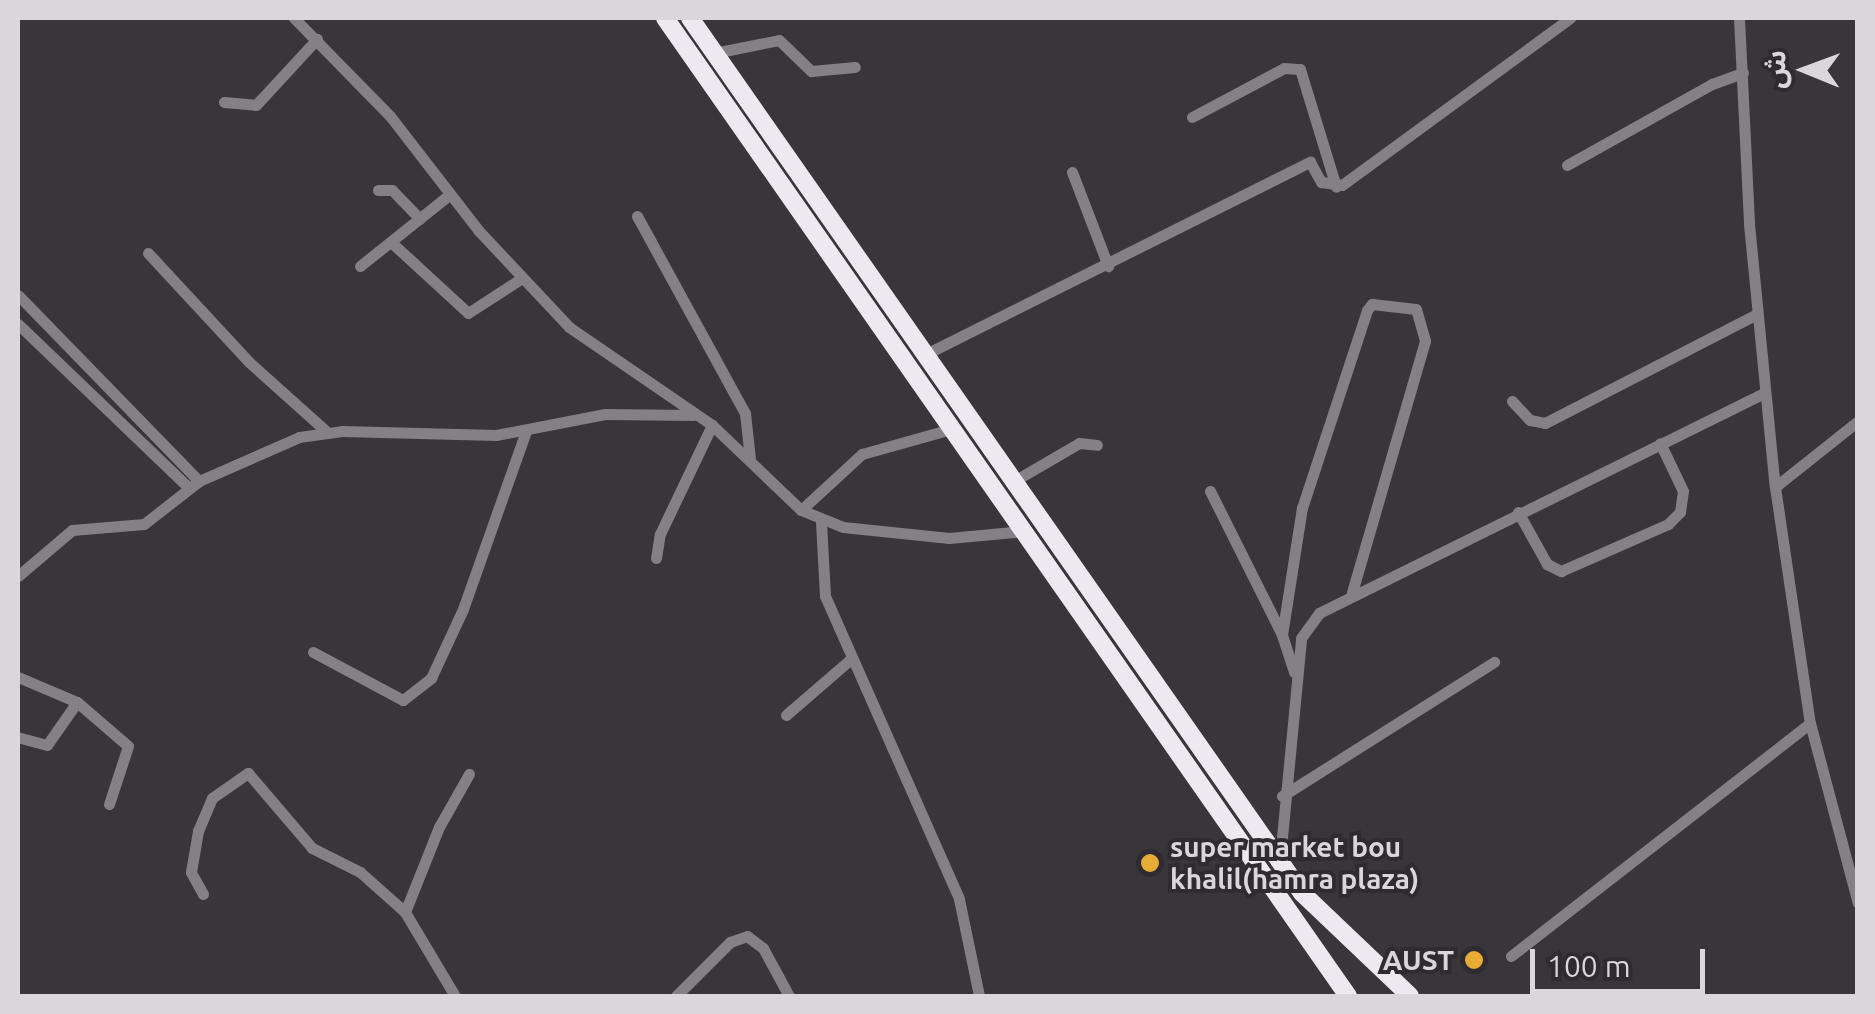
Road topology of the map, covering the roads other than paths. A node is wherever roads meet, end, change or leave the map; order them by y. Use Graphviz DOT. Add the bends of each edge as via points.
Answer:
graph roads {
  1 [pos="294,18"];
  2 [pos="665,18"];
  3 [pos="690,18"];
  4 [pos="1570,18"];
  5 [pos="1739,18"];
  6 [pos="317,39"];
  7 [pos="714,52"];
  8 [pos="855,67"];
  9 [pos="1743,74"];
  10 [pos="224,102"];
  11 [pos="1192,117"];
  12 [pos="1567,165"];
  13 [pos="1072,172"];
  14 [pos="1336,187"];
  15 [pos="378,190"];
  16 [pos="449,194"];
  17 [pos="638,216"];
  18 [pos="420,219"];
  19 [pos="392,243"];
  20 [pos="148,253"];
  21 [pos="360,266"];
  22 [pos="1108,266"];
  23 [pos="522,278"];
  24 [pos="18,295"];
  25 [pos="1756,314"];
  26 [pos="18,324"];
  27 [pos="924,355"];
  28 [pos="1765,393"];
  29 [pos="1512,400"];
  30 [pos="697,415"];
  31 [pos="1858,421"];
  32 [pos="712,425"];
  33 [pos="952,429"];
  34 [pos="526,431"];
  35 [pos="327,432"];
  36 [pos="1660,444"];
  37 [pos="1096,445"];
  38 [pos="750,459"];
  39 [pos="1014,481"];
  40 [pos="194,484"];
  41 [pos="1775,486"];
  42 [pos="1210,492"];
  43 [pos="801,510"];
  44 [pos="1518,512"];
  45 [pos="821,522"];
  46 [pos="1024,531"];
  47 [pos="656,558"];
  48 [pos="18,576"];
  49 [pos="1352,592"];
  50 [pos="1282,635"];
  51 [pos="312,652"];
  52 [pos="852,658"];
  53 [pos="1494,662"];
  54 [pos="1295,676"];
  55 [pos="18,677"];
  56 [pos="77,702"];
  57 [pos="786,715"];
  58 [pos="1810,723"];
  59 [pos="18,737"];
  60 [pos="469,774"];
  61 [pos="1282,796"];
  62 [pos="109,804"];
  63 [pos="1280,862"];
  64 [pos="204,894"];
  65 [pos="1858,903"];
  66 [pos="405,912"];
  67 [pos="1511,956"];
  68 [pos="977,995"];
  69 [pos="455,996"];
  70 [pos="676,996"];
  71 [pos="789,996"];
  72 [pos="1348,996"];
  73 [pos="1410,996"];
  1 -- 6 [label="street"];
  2 -- 33 [label="highway"];
  3 -- 7 [label="highway"];
  4 -- 14 [label="street"];
  5 -- 9 [label="street"];
  6 -- 10 [label="street" via="256,106"];
  6 -- 16 [label="street" via="390,116"];
  7 -- 8 [label="street" via="779,40 811,71"];
  7 -- 27 [label="highway"];
  9 -- 12 [label="street" via="1712,84"];
  9 -- 25 [label="street"];
  11 -- 14 [label="street" via="1284,68 1300,70"];
  13 -- 22 [label="street"];
  14 -- 22 [label="street" via="1321,182 1310,162"];
  15 -- 18 [label="street" via="392,190"];
  16 -- 18 [label="street"];
  16 -- 23 [label="street"];
  17 -- 38 [label="street" via="745,413"];
  18 -- 19 [label="street"];
  19 -- 21 [label="street"];
  19 -- 23 [label="street" via="468,312"];
  20 -- 35 [label="street" via="249,362"];
  22 -- 27 [label="street"];
  23 -- 30 [label="street" via="569,327"];
  24 -- 40 [label="street"];
  25 -- 28 [label="street"];
  25 -- 29 [label="street" via="1545,423 1530,420"];
  26 -- 40 [label="street"];
  27 -- 39 [label="highway"];
  28 -- 36 [label="street"];
  28 -- 41 [label="street"];
  30 -- 32 [label="street"];
  30 -- 34 [label="street" via="604,414"];
  31 -- 41 [label="street"];
  32 -- 38 [label="street"];
  32 -- 47 [label="street" via="660,534"];
  33 -- 43 [label="street" via="862,454"];
  33 -- 46 [label="highway"];
  34 -- 35 [label="street"];
  34 -- 51 [label="street" via="463,610 431,678 404,700"];
  35 -- 40 [label="street" via="286,442"];
  36 -- 44 [label="street"];
  36 -- 44 [label="street" via="1684,503 1675,519 1633,541 1570,570 1553,569"];
  37 -- 39 [label="street" via="1079,443"];
  38 -- 43 [label="street"];
  39 -- 63 [label="highway"];
  40 -- 48 [label="street" via="144,524 72,530"];
  41 -- 58 [label="street"];
  42 -- 50 [label="street"];
  43 -- 45 [label="street"];
  44 -- 49 [label="street"];
  45 -- 46 [label="street" via="950,538"];
  45 -- 52 [label="street" via="825,596"];
  46 -- 72 [label="highway"];
  49 -- 50 [label="street" via="1425,341 1416,309 1372,304 1367,310 1302,508"];
  49 -- 54 [label="street" via="1311,622 1301,638"];
  50 -- 54 [label="street"];
  52 -- 57 [label="street"];
  52 -- 68 [label="street" via="959,899"];
  53 -- 61 [label="street"];
  54 -- 61 [label="street"];
  55 -- 56 [label="street"];
  56 -- 59 [label="street" via="47,745"];
  56 -- 62 [label="street" via="128,746"];
  58 -- 65 [label="street"];
  58 -- 67 [label="street"];
  60 -- 66 [label="street"];
  61 -- 63 [label="street"];
  63 -- 73 [label="highway" via="1302,893"];
  64 -- 66 [label="street" via="191,872 198,832 212,798 248,774 312,848 360,872"];
  66 -- 69 [label="street"];
  70 -- 71 [label="street" via="730,942 747,936 763,948"];
}
